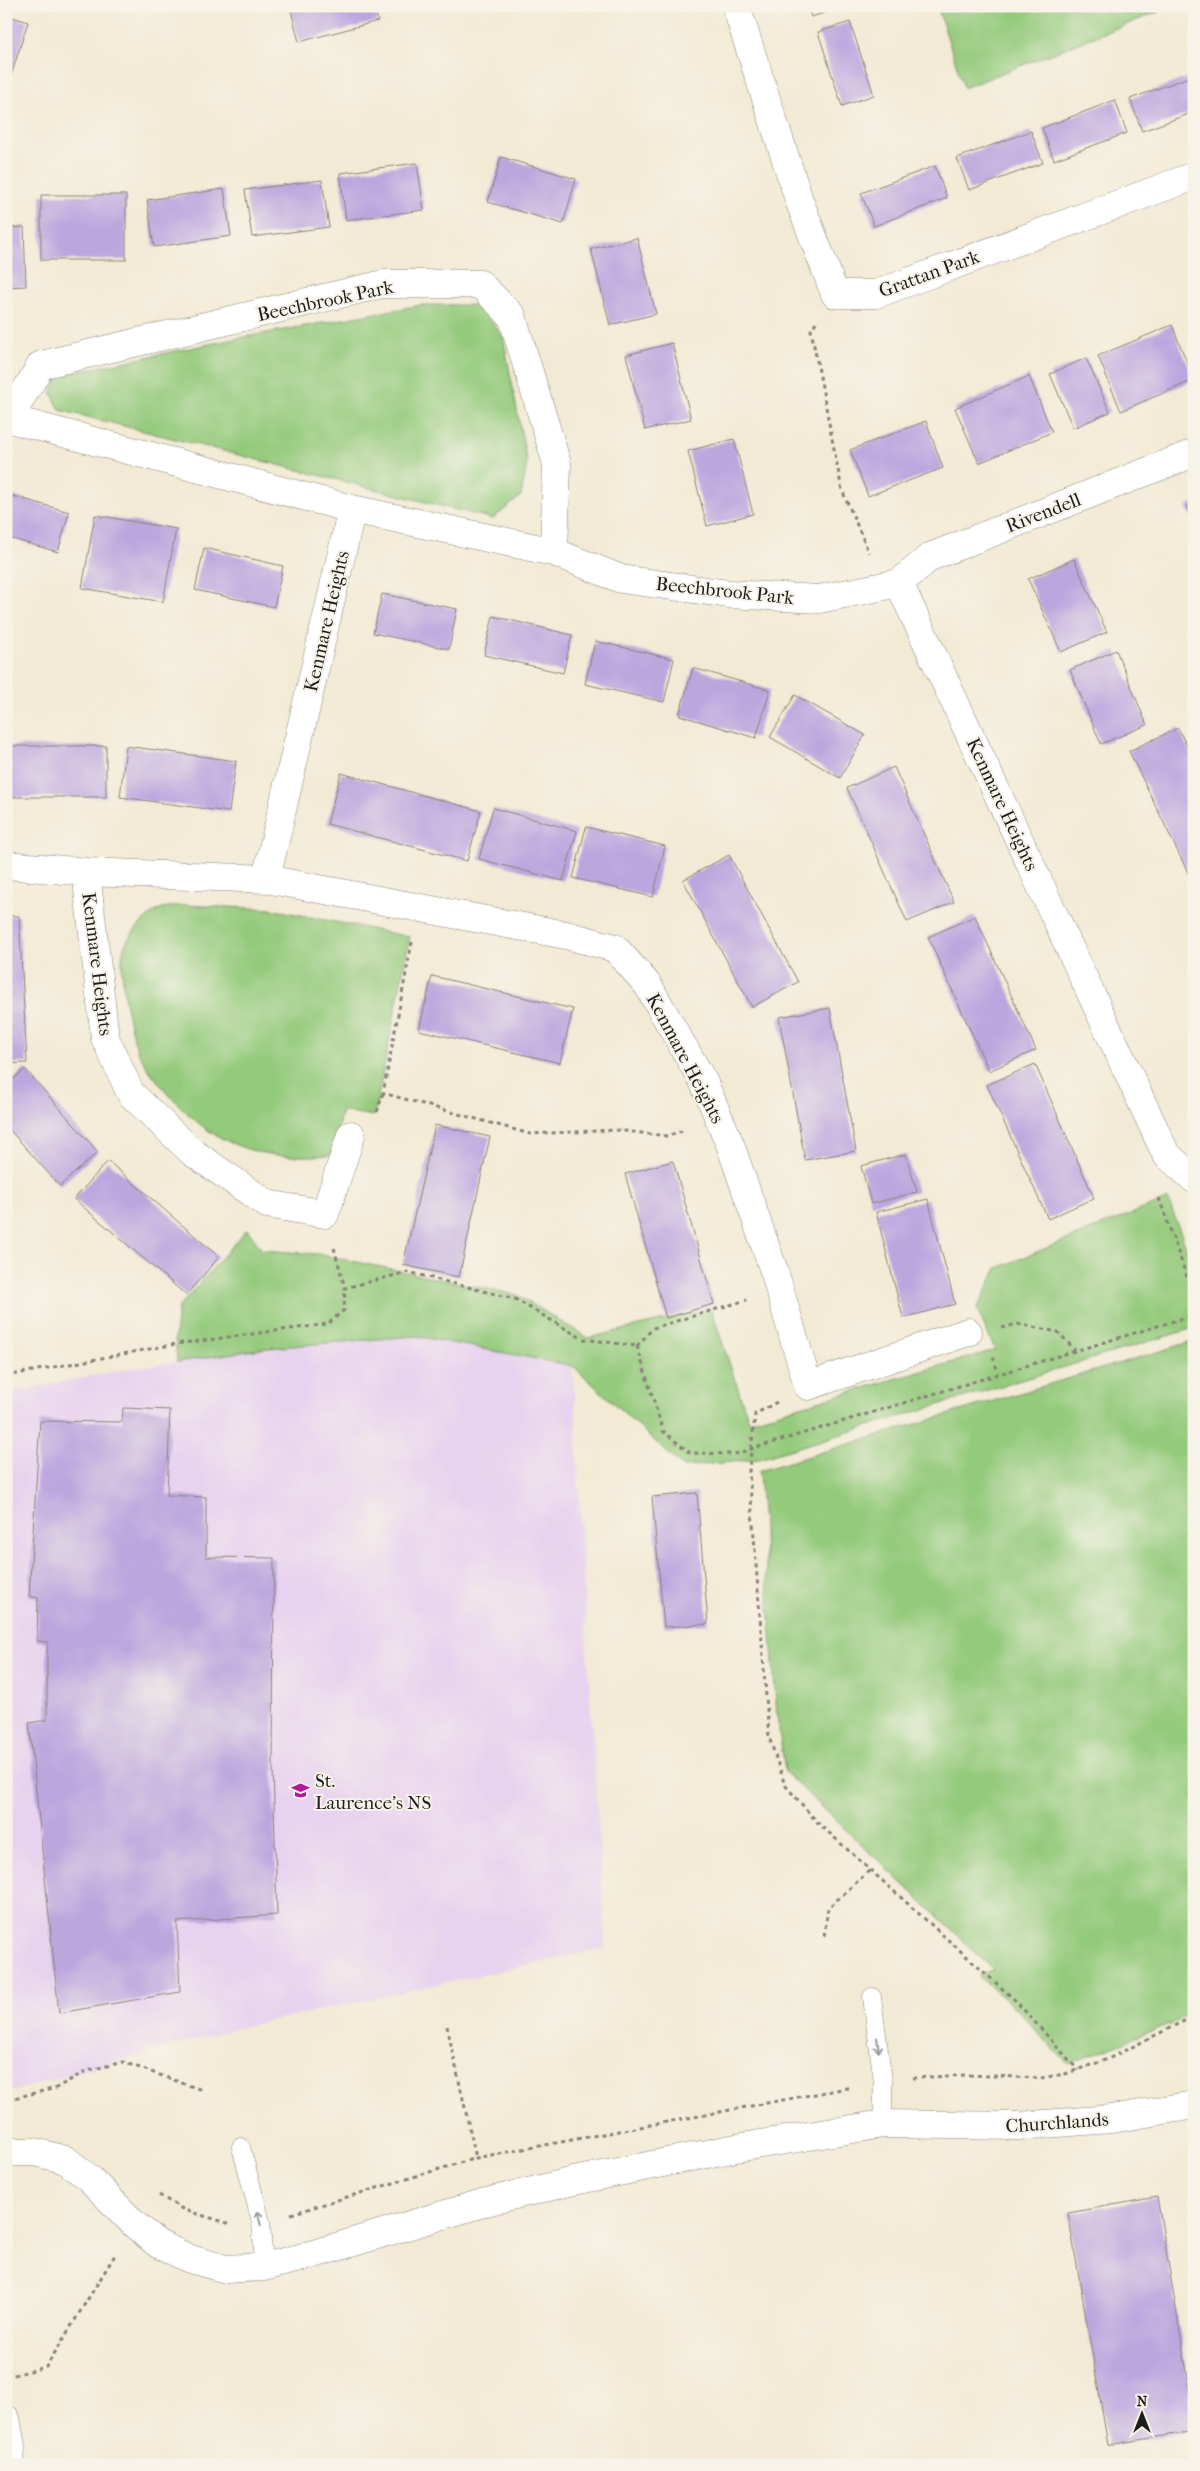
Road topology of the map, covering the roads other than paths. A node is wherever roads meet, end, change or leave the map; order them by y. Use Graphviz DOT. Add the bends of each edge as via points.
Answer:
graph roads {
  1 [pos="736,6"];
  2 [pos="1194,176"];
  3 [pos="7,418"];
  4 [pos="1194,453"];
  5 [pos="352,509"];
  6 [pos="554,552"];
  7 [pos="891,584"];
  8 [pos="6,865"];
  9 [pos="86,872"];
  10 [pos="266,879"];
  11 [pos="352,1135"];
  12 [pos="1194,1179"];
  13 [pos="980,1332"];
  14 [pos="872,1997"];
  15 [pos="1194,2105"];
  16 [pos="883,2124"];
  17 [pos="241,2147"];
  18 [pos="6,2152"];
  19 [pos="264,2266"];
  20 [pos="6,2419"];
  21 [pos="10,2465"];
  1 -- 2 [label="street, Grattan Park" via="798,200 835,294 876,294"];
  3 -- 5 [label="street, Beechbrook Park"];
  3 -- 6 [label="street, Beechbrook Park" via="41,365 383,284 480,284 512,316 556,464"];
  4 -- 7 [label="street, Rivendell" via="930,556"];
  5 -- 6 [label="street, Beechbrook Park"];
  5 -- 10 [label="street, Kenmare Heights"];
  6 -- 7 [label="street, Beechbrook Park" via="621,579 729,594 819,599"];
  7 -- 12 [label="street, Kenmare Heights" via="1166,1154"];
  8 -- 9 [label="street, Kenmare Heights"];
  9 -- 10 [label="street, Kenmare Heights"];
  9 -- 11 [label="street, Kenmare Heights" via="105,1038 131,1094 192,1152 267,1204 325,1214"];
  10 -- 13 [label="street, Kenmare Heights" via="566,935 616,948 647,984 703,1081 780,1290 808,1386"];
  14 -- 16 [label="lane, one-way" via="883,2082"];
  15 -- 16 [label="street, Churchlands" via="1111,2120 1018,2126"];
  16 -- 19 [label="street, Churchlands" via="736,2148 574,2181 486,2202"];
  19 -- 17 [label="lane, one-way" via="260,2222"];
  18 -- 19 [label="street, Churchlands" via="35,2152 66,2160 158,2244 190,2259 226,2269"];
  20 -- 21 [label="street" via="11,2446"];
}
